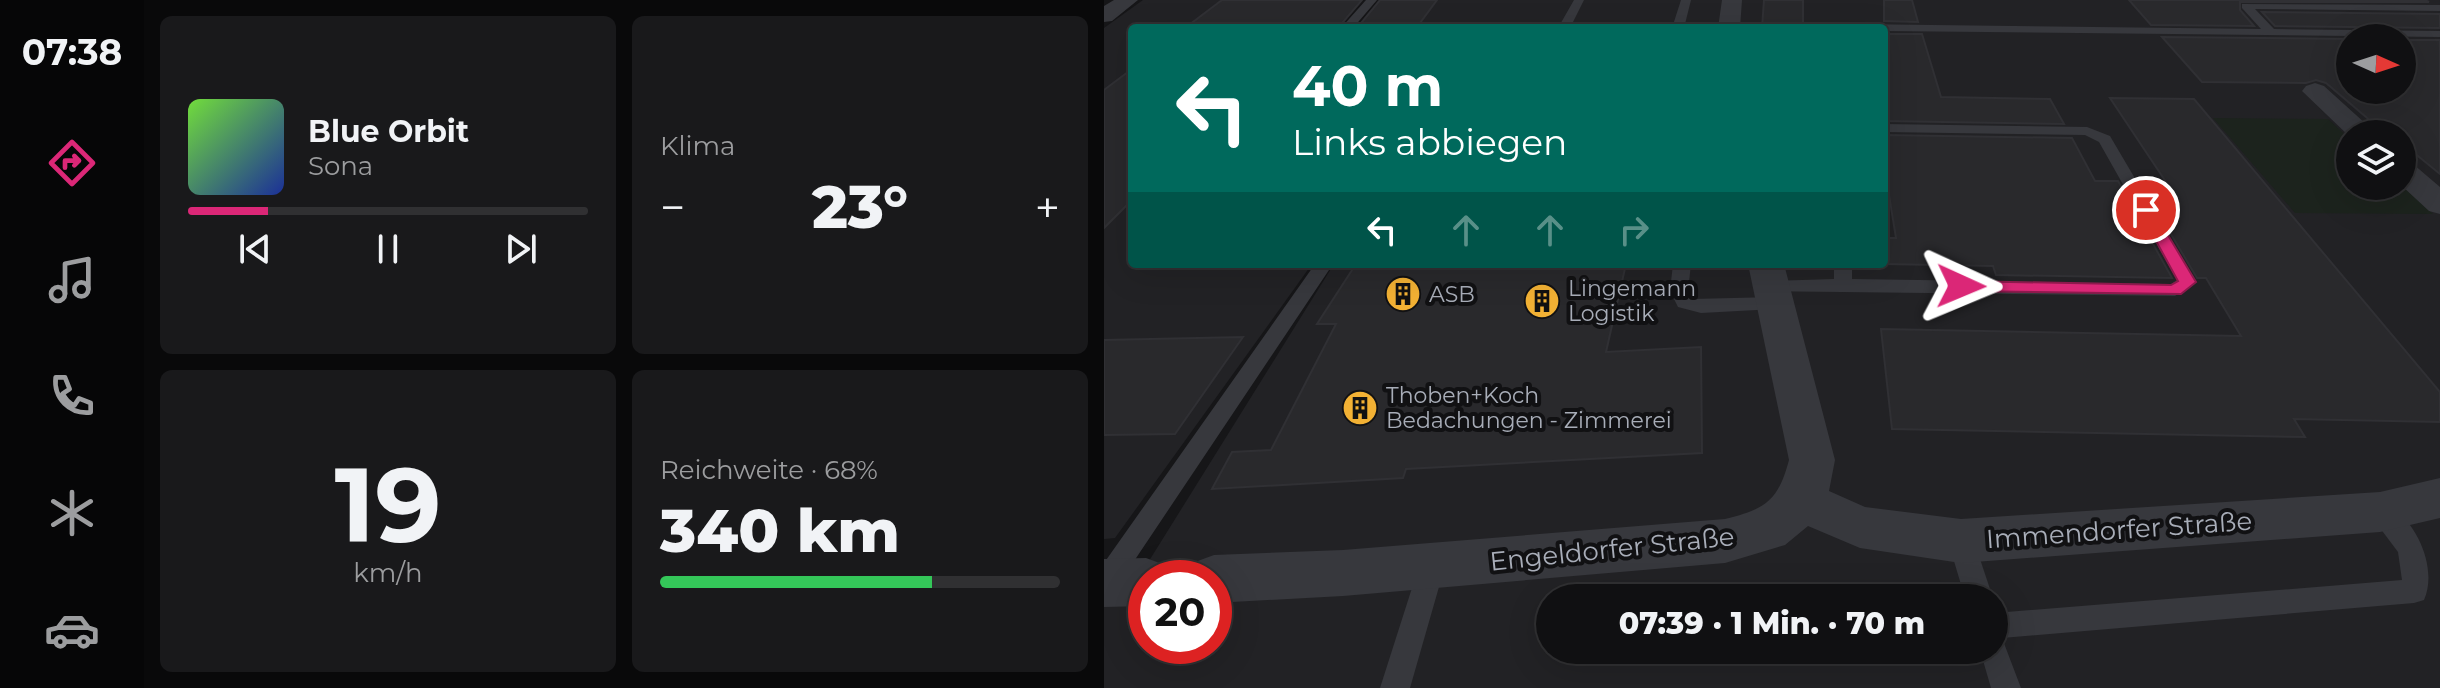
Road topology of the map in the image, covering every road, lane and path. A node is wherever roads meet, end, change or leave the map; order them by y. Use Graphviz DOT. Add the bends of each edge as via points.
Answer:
graph roads {
  1 [pos="1128,0"];
  2 [pos="1372,0"];
  3 [pos="1579,0"];
  4 [pos="1686,0"];
  5 [pos="1732,0"];
  6 [pos="2242,3"];
  7 [pos="2440,8"];
  8 [pos="1104,16"];
  9 [pos="1351,24"];
  10 [pos="1566,24"];
  11 [pos="1679,24"];
  12 [pos="1729,24"];
  13 [pos="1888,27"];
  14 [pos="2271,32"];
  15 [pos="2440,34"];
  16 [pos="2315,91"];
  17 [pos="2347,120"];
  18 [pos="1888,128"];
  19 [pos="2416,183"];
  20 [pos="2440,204"];
  21 [pos="1321,268"];
  22 [pos="1682,268"];
  23 [pos="1843,268"];
  24 [pos="1838,284"];
  25 [pos="1771,285"];
  26 [pos="2440,498"];
  27 [pos="1803,501"];
  28 [pos="2380,512"];
  29 [pos="1961,541"];
  30 [pos="1432,566"];
  31 [pos="1232,578"];
  32 [pos="1128,582"];
  33 [pos="1104,583"];
  34 [pos="1975,584"];
  35 [pos="2008,625"];
  36 [pos="1999,664"];
  37 [pos="1395,688"];
  38 [pos="2006,688"];
  1 -- 8 [label="street"];
  2 -- 9 [label="lane"];
  3 -- 10 [label="lane"];
  4 -- 11 [label="lane"];
  5 -- 12 [label="street"];
  6 -- 7 [label="lane"];
  6 -- 14 [label="lane"];
  13 -- 14 [label="lane"];
  14 -- 15 [label="lane"];
  16 -- 17 [label="street"];
  18 -- 24 [label="lane" via="2087,131 2105,139 2187,282 2175,290"];
  19 -- 20 [label="street"];
  21 -- 33 [label="lane"];
  22 -- 25 [label="lane" via="1679,291 1685,303 1701,307"];
  23 -- 24 [label="lane"];
  24 -- 25 [label="lane"];
  25 -- 27 [label="street" via="1812,460"];
  26 -- 28 [label="street, Immendorfer Straße"];
  27 -- 29 [label="street, Immendorfer Straße" via="1860,527"];
  27 -- 30 [label="street, Engeldorfer Straße" via="1767,530 1725,541"];
  28 -- 29 [label="street, Immendorfer Straße"];
  28 -- 35 [label="lane" via="2403,537 2415,561 2414,591"];
  29 -- 34 [label="lane"];
  30 -- 31 [label="street, Engeldorfer Straße"];
  30 -- 37 [label="lane"];
  32 -- 33 [label="street"];
  36 -- 38 [label="lane"];
}
